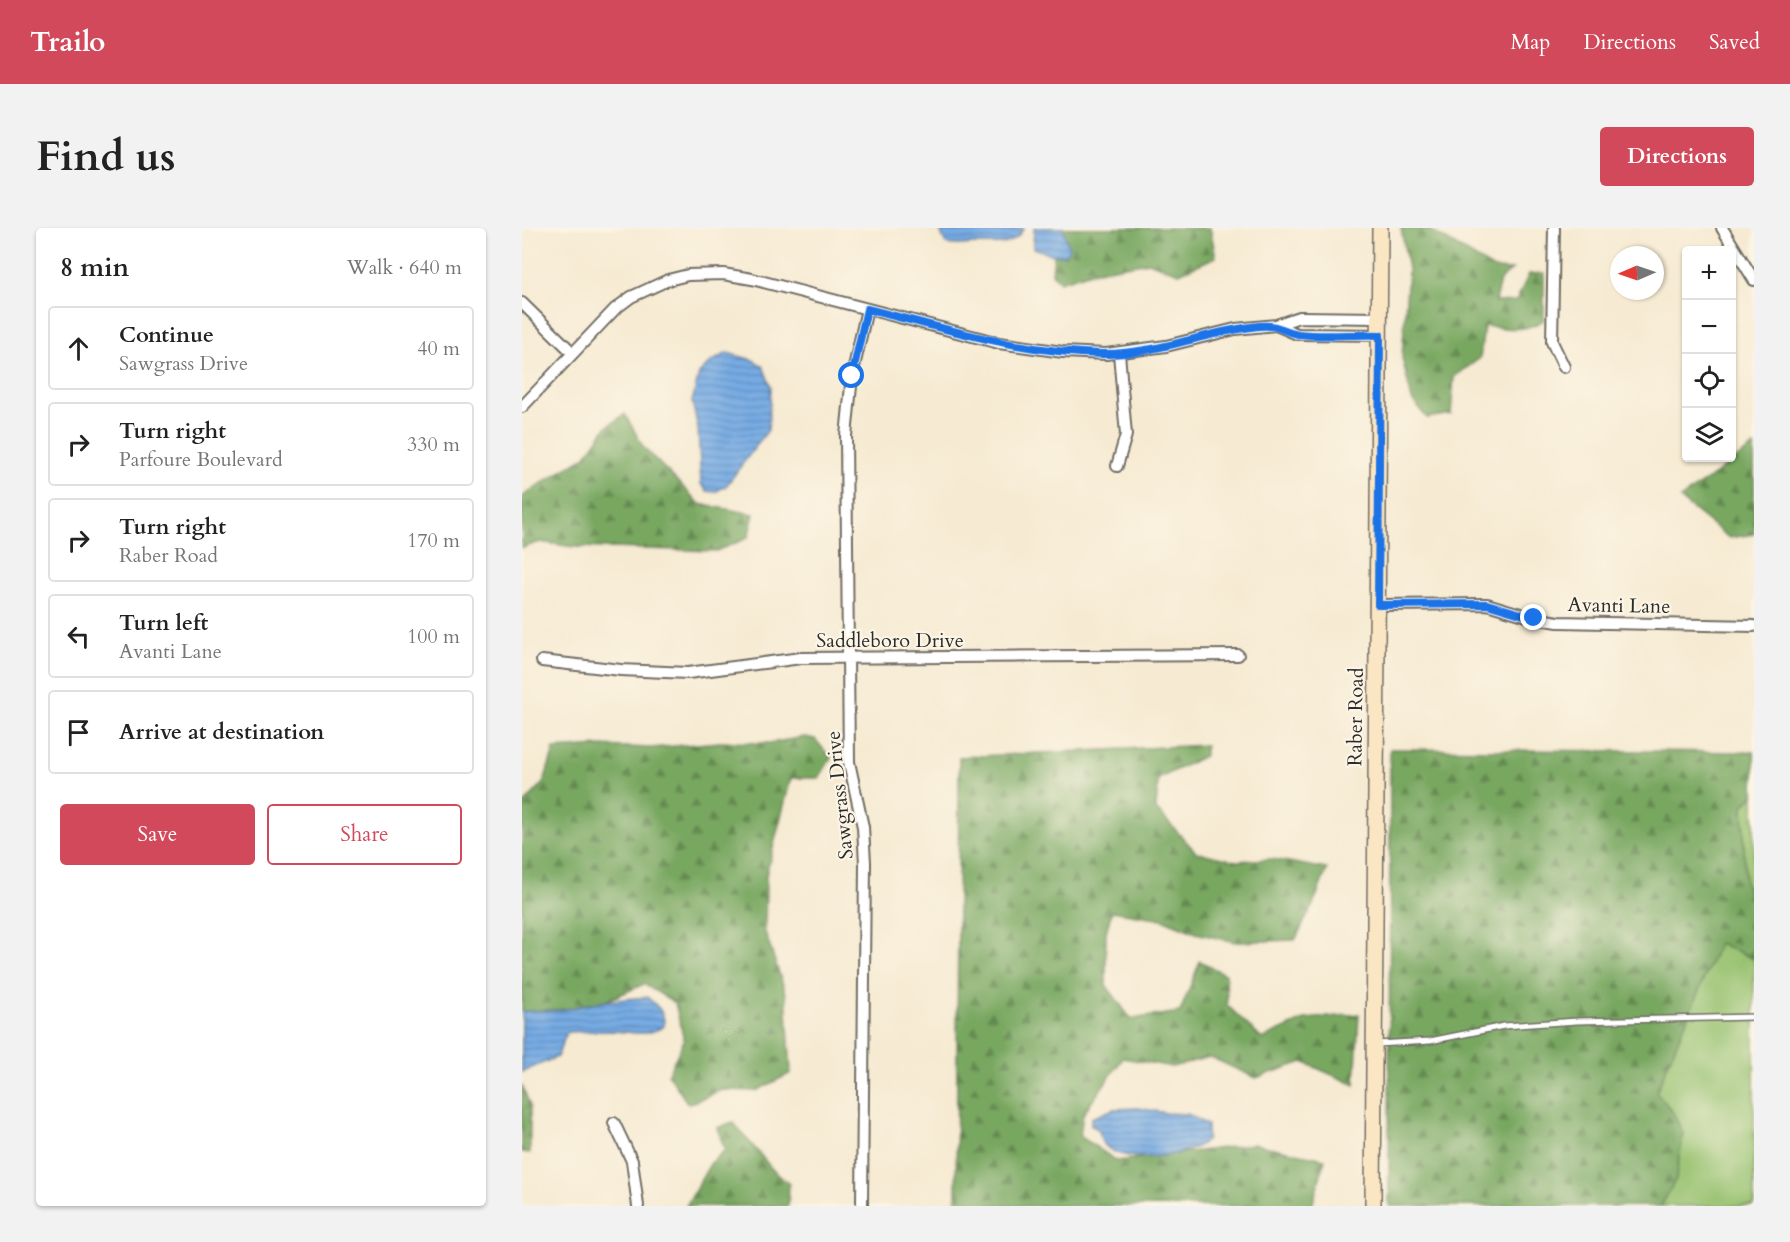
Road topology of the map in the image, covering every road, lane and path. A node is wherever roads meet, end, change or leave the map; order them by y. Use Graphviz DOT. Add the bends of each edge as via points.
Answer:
graph roads {
  1 [pos="1380,228"];
  2 [pos="1554,228"];
  3 [pos="1722,228"];
  4 [pos="1752,274"];
  5 [pos="522,303"];
  6 [pos="867,309"];
  7 [pos="1380,318"];
  8 [pos="1276,325"];
  9 [pos="1380,335"];
  10 [pos="573,353"];
  11 [pos="1119,353"];
  12 [pos="1564,367"];
  13 [pos="522,407"];
  14 [pos="1117,466"];
  15 [pos="1378,605"];
  16 [pos="1754,626"];
  17 [pos="1238,655"];
  18 [pos="848,657"];
  19 [pos="542,661"];
  20 [pos="1753,1017"];
  21 [pos="1374,1044"];
  22 [pos="614,1123"];
  23 [pos="638,1206"];
  24 [pos="862,1206"];
  25 [pos="1373,1206"];
  1 -- 7 [label="street, Raber Road"];
  2 -- 12 [label="street" via="1552,342"];
  3 -- 4 [label="street"];
  5 -- 10 [label="street"];
  6 -- 10 [label="street" via="752,279 723,274 688,275 658,283 631,297"];
  6 -- 11 [label="street" via="1031,349"];
  6 -- 18 [label="street, Sawgrass Drive" via="852,376 847,427"];
  7 -- 8 [label="street" via="1299,317"];
  7 -- 9 [label="street, Raber Road"];
  8 -- 9 [label="street" via="1297,334"];
  8 -- 11 [label="street" via="1235,329"];
  9 -- 15 [label="street, Raber Road"];
  10 -- 13 [label="street"];
  11 -- 14 [label="street" via="1126,435"];
  15 -- 16 [label="street, Avanti Lane" via="1487,604 1558,622"];
  15 -- 21 [label="street, Raber Road"];
  17 -- 18 [label="street, Saddleboro Drive"];
  18 -- 19 [label="street, Saddleboro Drive" via="801,658 688,673"];
  18 -- 24 [label="street, Sawgrass Drive" via="849,762 862,819 865,863"];
  20 -- 21 [label="lane" via="1504,1026 1430,1041"];
  21 -- 25 [label="street, Raber Road"];
  22 -- 23 [label="street" via="632,1161"];
}
